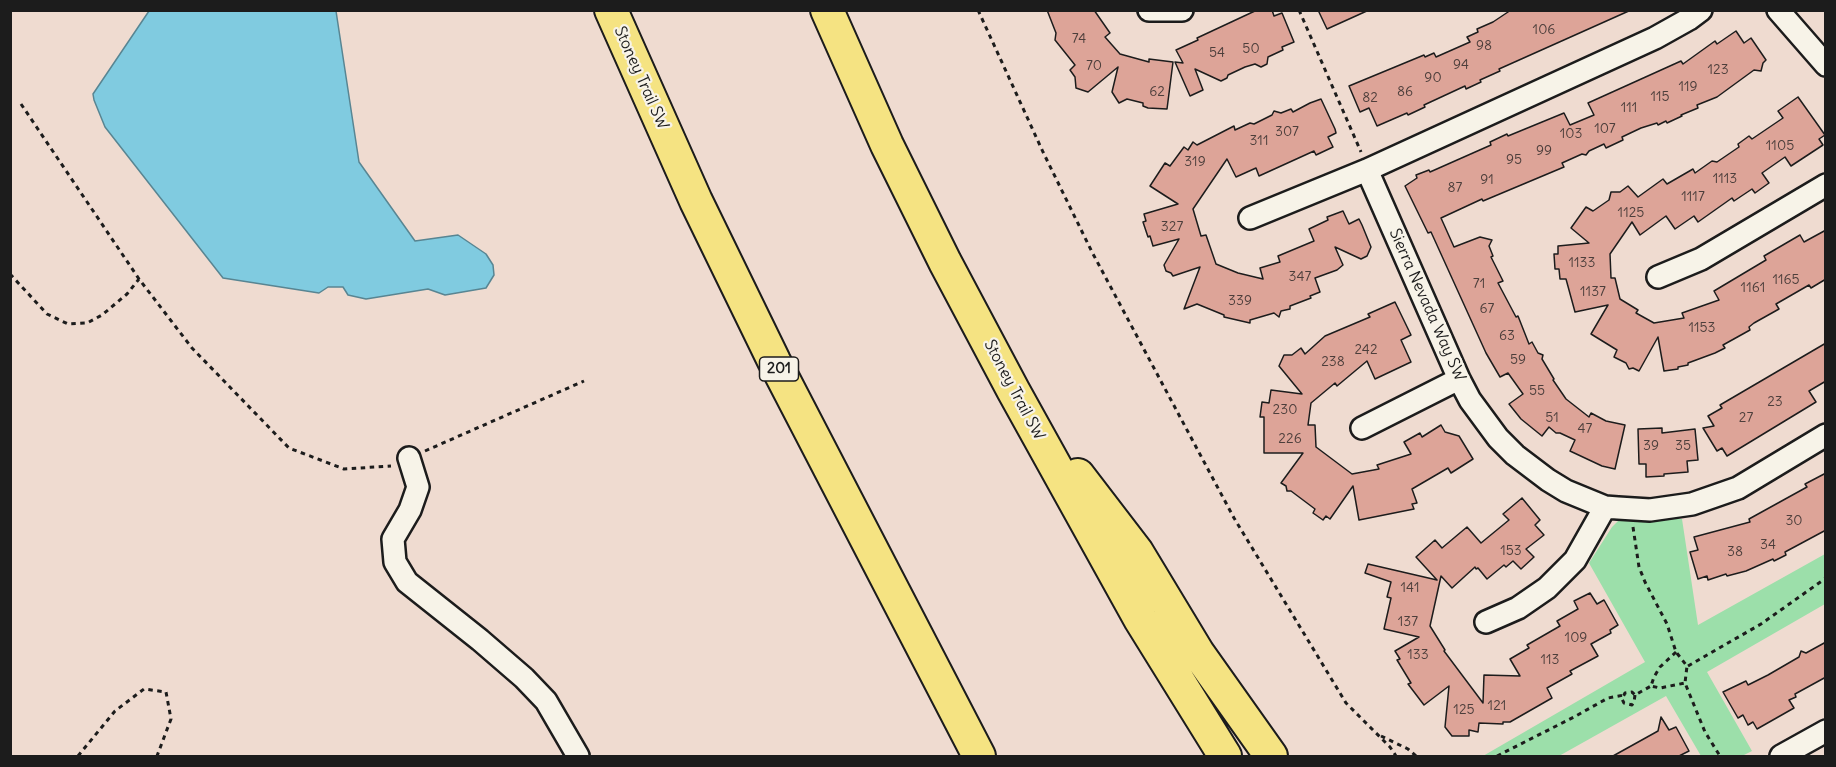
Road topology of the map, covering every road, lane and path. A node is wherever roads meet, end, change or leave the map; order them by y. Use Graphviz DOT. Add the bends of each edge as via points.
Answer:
graph roads {
  1 [pos="611,10"];
  2 [pos="826,10"];
  3 [pos="978,10"];
  4 [pos="1149,10"];
  5 [pos="1182,10"];
  6 [pos="1299,10"];
  7 [pos="1701,10"];
  8 [pos="1778,10"];
  9 [pos="1826,65"];
  10 [pos="21,104"];
  11 [pos="1365,162"];
  12 [pos="1826,185"];
  13 [pos="1250,218"];
  14 [pos="10,274"];
  15 [pos="1658,277"];
  16 [pos="139,279"];
  17 [pos="1459,379"];
  18 [pos="584,381"];
  19 [pos="1013,390"];
  20 [pos="1362,428"];
  21 [pos="1826,435"];
  22 [pos="409,458"];
  23 [pos="1605,507"];
  24 [pos="1632,519"];
  25 [pos="1826,578"];
  26 [pos="1486,622"];
  27 [pos="1676,652"];
  28 [pos="1688,666"];
  29 [pos="1685,683"];
  30 [pos="1651,686"];
  31 [pos="1624,695"];
  32 [pos="1635,695"];
  33 [pos="949,699"];
  34 [pos="1826,731"];
  35 [pos="1379,735"];
  36 [pos="78,756"];
  37 [pos="157,756"];
  38 [pos="578,756"];
  39 [pos="967,756"];
  40 [pos="979,756"];
  41 [pos="1225,756"];
  42 [pos="1271,756"];
  43 [pos="1396,756"];
  44 [pos="1416,756"];
  45 [pos="1497,756"];
  46 [pos="1720,756"];
  47 [pos="1781,756"];
  1 -- 33 [label="highway, Stoney Trail SW / 201" via="696,201 769,350"];
  2 -- 19 [label="highway, Stoney Trail SW" via="887,145"];
  3 -- 35 [label="path" via="1092,252 1233,518 1346,704"];
  4 -- 5 [label="street"];
  6 -- 11 [label="path"];
  7 -- 11 [label="street" via="1655,38"];
  8 -- 9 [label="street"];
  10 -- 16 [label="path"];
  11 -- 13 [label="street"];
  11 -- 17 [label="street, Sierra Nevada Way SW"];
  12 -- 15 [label="street" via="1701,259"];
  14 -- 16 [label="path" via="47,314 68,324 87,323 102,315"];
  16 -- 22 [label="path" via="192,348 289,448 344,470 388,467"];
  17 -- 20 [label="street"];
  17 -- 23 [label="street, Sierra Nevada Way SW" via="1483,420 1515,454 1566,491"];
  18 -- 22 [label="path"];
  19 -- 41 [label="highway, Stoney Trail SW" via="1140,619"];
  19 -- 42 [label="highway" via="1137,552 1198,653"];
  21 -- 23 [label="street, Sierra Nevada Way SW" via="1738,489 1716,497 1669,508"];
  22 -- 38 [label="street" via="418,487 393,539 395,562 407,582 480,640 546,701"];
  23 -- 26 [label="street" via="1575,560 1547,588 1518,608"];
  24 -- 27 [label="path" via="1639,567"];
  25 -- 28 [label="path" via="1761,624"];
  27 -- 28 [label="path"];
  27 -- 30 [label="path" via="1660,667"];
  28 -- 29 [label="path"];
  29 -- 30 [label="path"];
  29 -- 46 [label="path" via="1705,732"];
  30 -- 32 [label="path"];
  31 -- 32 [label="path"];
  31 -- 32 [label="path" via="1627,705 1632,705"];
  31 -- 45 [label="path" via="1608,698"];
  33 -- 39 [label="highway"];
  33 -- 40 [label="highway, Stoney Trail SW / 201"];
  34 -- 47 [label="street"];
  35 -- 43 [label="path"];
  35 -- 44 [label="path"];
  36 -- 37 [label="path" via="115,711 144,689 166,692 171,719"];
}
